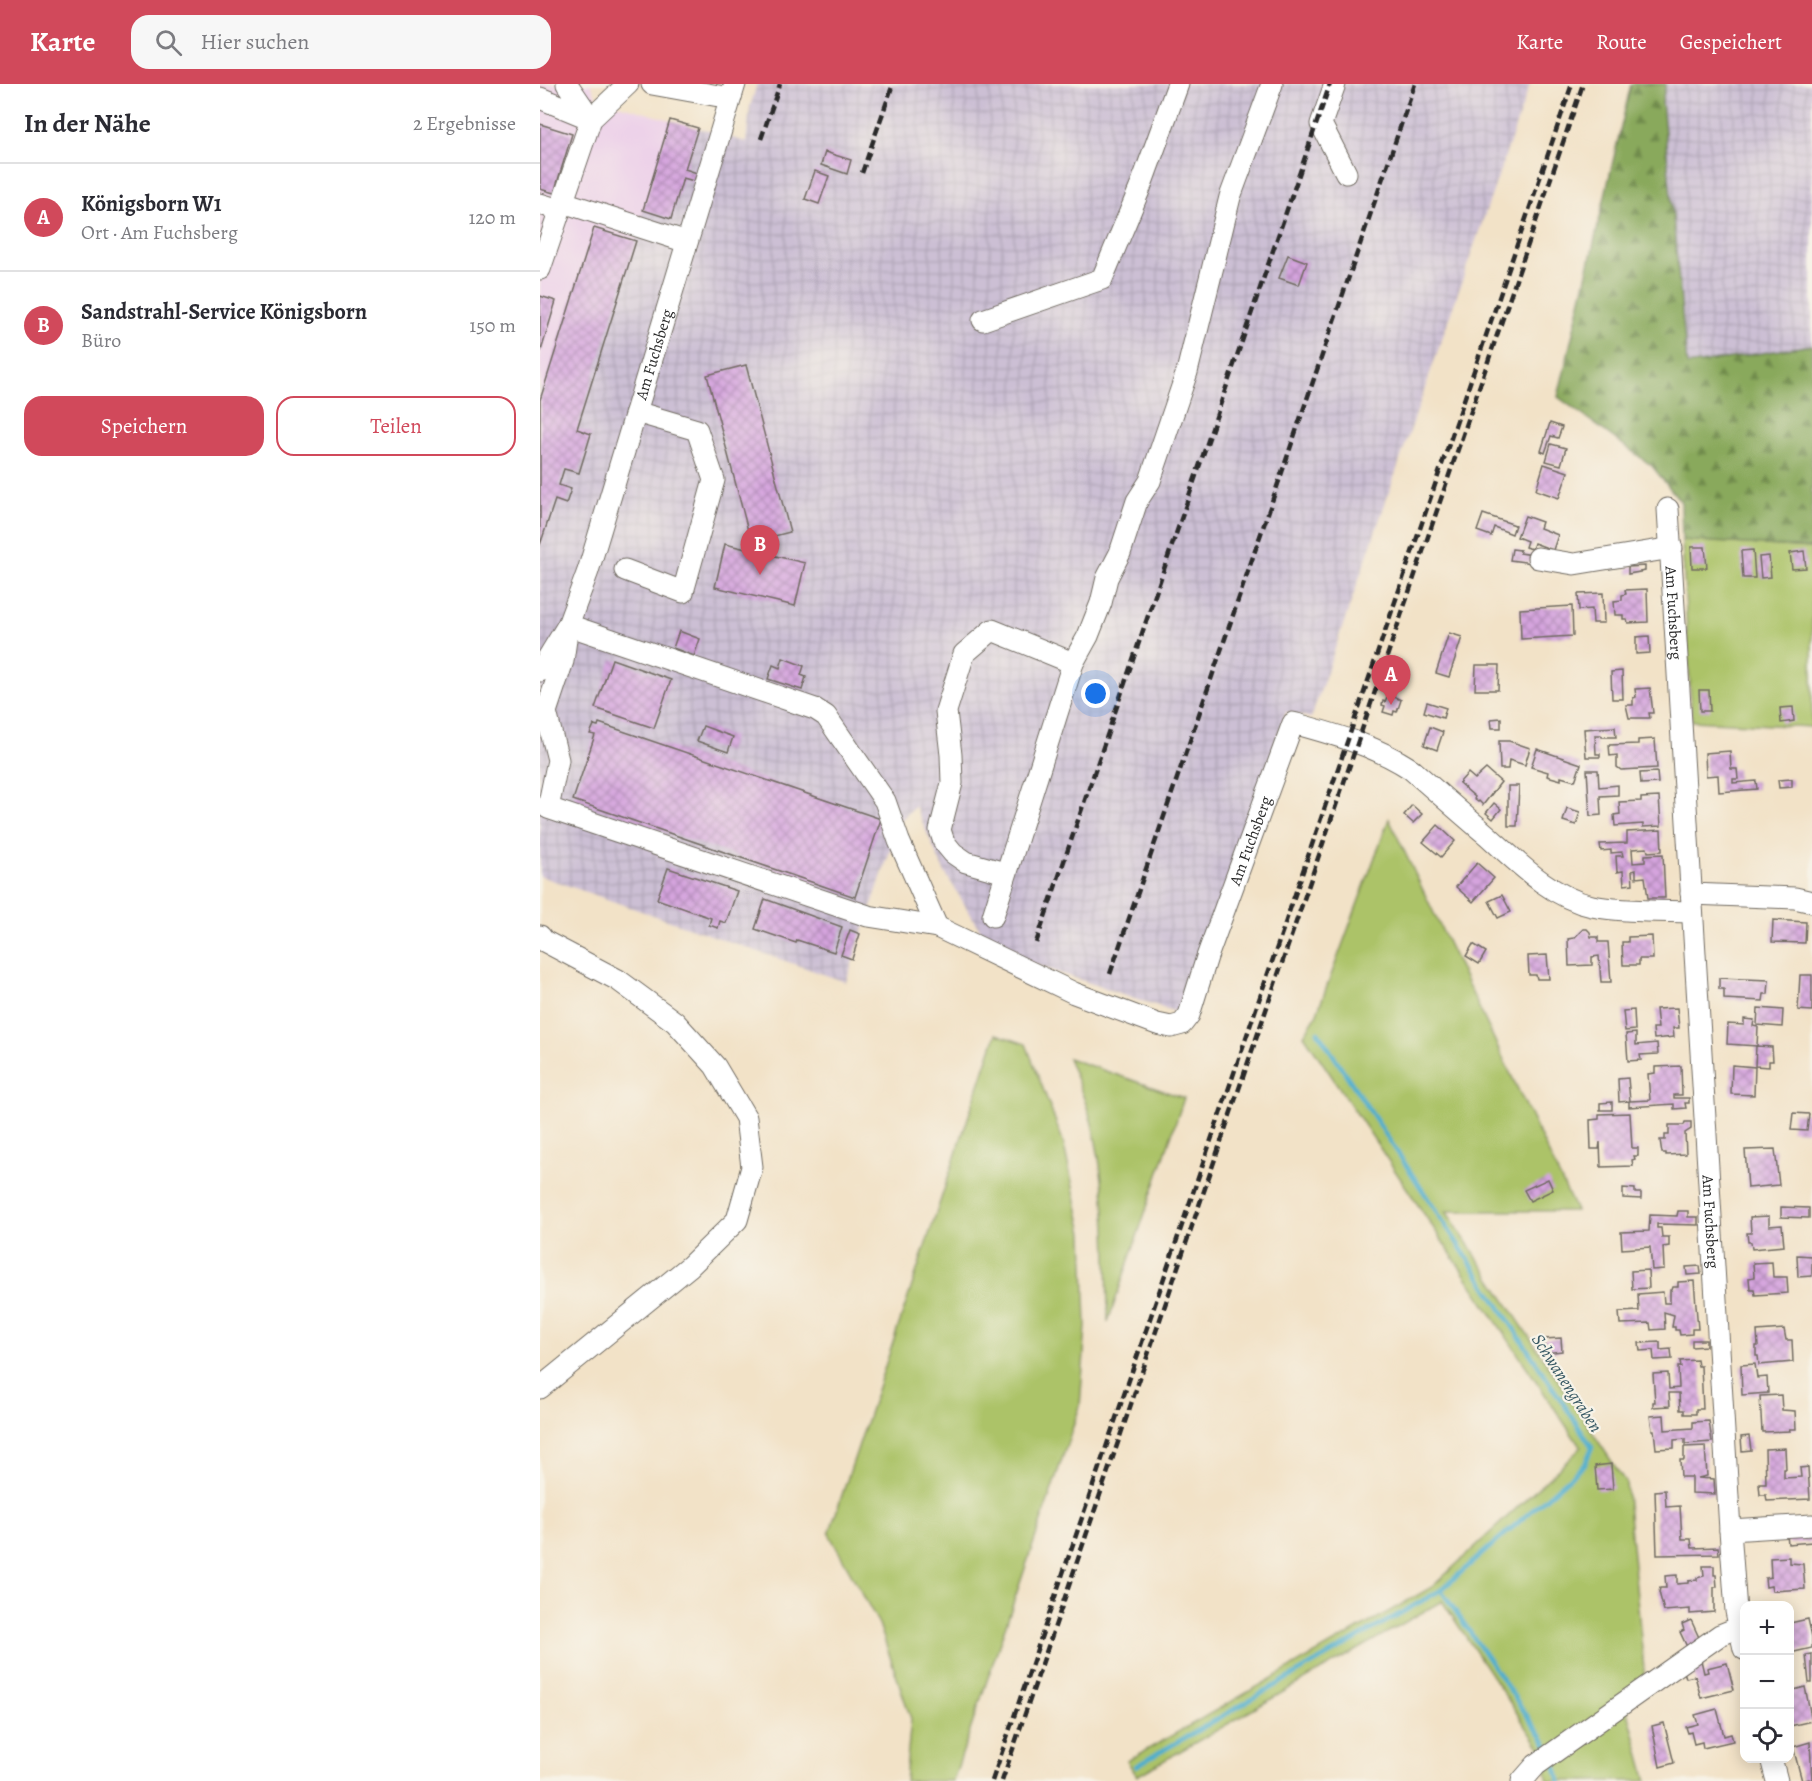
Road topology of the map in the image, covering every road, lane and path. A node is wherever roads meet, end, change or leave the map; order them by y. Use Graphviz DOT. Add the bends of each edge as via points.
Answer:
graph roads {
  1 [pos="567,84"];
  2 [pos="628,84"];
  3 [pos="652,84"];
  4 [pos="1178,84"];
  5 [pos="1272,84"];
  6 [pos="1335,84"];
  7 [pos="732,91"];
  8 [pos="540,98"];
  9 [pos="591,118"];
  10 [pos="1346,173"];
  11 [pos="554,205"];
  12 [pos="687,242"];
  13 [pos="540,269"];
  14 [pos="983,320"];
  15 [pos="636,412"];
  16 [pos="1668,509"];
  17 [pos="1672,548"];
  18 [pos="1538,558"];
  19 [pos="625,570"];
  20 [pos="568,625"];
  21 [pos="1073,663"];
  22 [pos="540,671"];
  23 [pos="1005,873"];
  24 [pos="1812,902"];
  25 [pos="1692,903"];
  26 [pos="993,916"];
  27 [pos="937,927"];
  28 [pos="540,936"];
  29 [pos="540,1388"];
  30 [pos="1812,1525"];
  31 [pos="1730,1530"];
  32 [pos="1740,1627"];
  33 [pos="1773,1763"];
  34 [pos="1522,1781"];
  35 [pos="1777,1781"];
  1 -- 9 [label="street"];
  2 -- 9 [label="street"];
  3 -- 7 [label="street"];
  4 -- 14 [label="street" via="1102,279"];
  5 -- 21 [label="street" via="1230,197 1187,372 1150,480 1137,501 1088,636"];
  6 -- 10 [label="street" via="1321,124"];
  7 -- 12 [label="street, Am Fuchsberg"];
  8 -- 9 [label="street"];
  9 -- 11 [label="street"];
  11 -- 12 [label="street"];
  11 -- 13 [label="street"];
  12 -- 15 [label="street, Am Fuchsberg"];
  15 -- 19 [label="street" via="697,430 714,480 683,592"];
  15 -- 20 [label="street, Am Fuchsberg"];
  16 -- 17 [label="street, Am Fuchsberg"];
  17 -- 18 [label="street" via="1574,564"];
  17 -- 25 [label="street, Am Fuchsberg"];
  20 -- 22 [label="street"];
  20 -- 27 [label="street" via="826,716 885,801"];
  20 -- 27 [label="street" via="563,661 546,712 558,760 548,808 868,916"];
  21 -- 23 [label="street"];
  21 -- 23 [label="street" via="992,630 964,654 946,711 952,783 940,830 944,842 966,862"];
  23 -- 26 [label="street"];
  24 -- 25 [label="street, Am Fuchsberg" via="1796,898"];
  25 -- 27 [label="street, Am Fuchsberg" via="1607,908 1576,901 1523,867 1394,758 1376,748 1293,723 1207,957 1190,1015 1182,1024 1157,1024 1074,993"];
  25 -- 31 [label="street, Am Fuchsberg"];
  28 -- 29 [label="street" via="618,980 675,1022 715,1066 746,1119 752,1167 737,1220 690,1266"];
  30 -- 31 [label="street"];
  31 -- 32 [label="street, Am Fuchsberg"];
  32 -- 34 [label="street" via="1720,1635 1536,1765"];
  33 -- 35 [label="street"];
}
